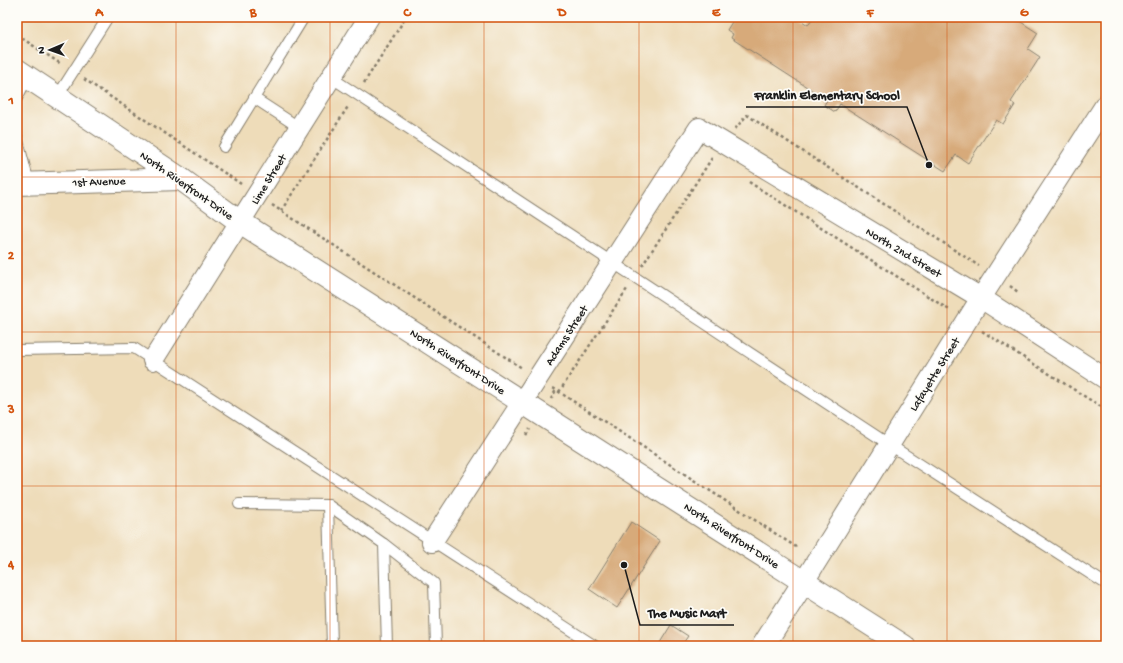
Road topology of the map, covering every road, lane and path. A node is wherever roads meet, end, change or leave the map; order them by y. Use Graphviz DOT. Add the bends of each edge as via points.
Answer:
graph roads {
  1 [pos="108,17"];
  2 [pos="304,17"];
  3 [pos="369,17"];
  4 [pos="406,17"];
  5 [pos="17,34"];
  6 [pos="74,73"];
  7 [pos="23,74"];
  8 [pos="332,78"];
  9 [pos="356,94"];
  10 [pos="57,97"];
  11 [pos="17,98"];
  12 [pos="254,98"];
  13 [pos="1106,104"];
  14 [pos="300,128"];
  15 [pos="699,128"];
  16 [pos="17,137"];
  17 [pos="224,147"];
  18 [pos="718,151"];
  19 [pos="718,162"];
  20 [pos="181,179"];
  21 [pos="744,179"];
  22 [pos="23,183"];
  23 [pos="258,195"];
  24 [pos="281,211"];
  25 [pos="240,222"];
  26 [pos="613,262"];
  27 [pos="635,276"];
  28 [pos="995,277"];
  29 [pos="1018,292"];
  30 [pos="981,298"];
  31 [pos="967,321"];
  32 [pos="17,350"];
  33 [pos="153,360"];
  34 [pos="538,378"];
  35 [pos="1106,380"];
  36 [pos="559,392"];
  37 [pos="522,402"];
  38 [pos="1106,410"];
  39 [pos="890,445"];
  40 [pos="239,504"];
  41 [pos="328,505"];
  42 [pos="432,542"];
  43 [pos="384,544"];
  44 [pos="796,547"];
  45 [pos="803,583"];
  46 [pos="1106,584"];
  47 [pos="332,646"];
  48 [pos="387,646"];
  49 [pos="436,646"];
  50 [pos="595,646"];
  51 [pos="763,646"];
  52 [pos="904,646"];
  1 -- 6 [label="lane"];
  2 -- 12 [label="lane"];
  3 -- 8 [label="street, Lime Street"];
  4 -- 9 [label="path"];
  5 -- 6 [label="path"];
  6 -- 10 [label="lane"];
  6 -- 23 [label="path"];
  7 -- 10 [label="main road, North Riverfront Drive"];
  7 -- 11 [label="lane"];
  8 -- 9 [label="lane"];
  8 -- 14 [label="street, Lime Street"];
  9 -- 24 [label="path"];
  9 -- 26 [label="lane"];
  10 -- 20 [label="main road, North Riverfront Drive"];
  12 -- 14 [label="lane"];
  12 -- 17 [label="lane"];
  13 -- 28 [label="street, Lafayette Street"];
  14 -- 23 [label="street, Lime Street"];
  15 -- 18 [label="street, North 2nd Street"];
  15 -- 26 [label="street, Adams Street"];
  16 -- 22 [label="lane"];
  18 -- 19 [label="path"];
  18 -- 27 [label="path"];
  18 -- 28 [label="path" via="747,115"];
  18 -- 30 [label="street, North 2nd Street"];
  20 -- 22 [label="main road, 1st Avenue"];
  20 -- 25 [label="main road, North Riverfront Drive"];
  21 -- 31 [label="path"];
  23 -- 24 [label="path"];
  23 -- 25 [label="street, Lime Street"];
  24 -- 34 [label="path"];
  25 -- 33 [label="street, Lime Street"];
  25 -- 37 [label="main road, North Riverfront Drive"];
  26 -- 27 [label="lane"];
  26 -- 34 [label="street, Adams Street"];
  27 -- 36 [label="path"];
  27 -- 39 [label="lane"];
  28 -- 29 [label="path"];
  28 -- 30 [label="street, Lafayette Street"];
  30 -- 31 [label="street, Lafayette Street"];
  30 -- 35 [label="street, North 2nd Street"];
  31 -- 38 [label="path"];
  31 -- 39 [label="street, Lafayette Street"];
  32 -- 33 [label="lane" via="134,348"];
  33 -- 42 [label="lane"];
  34 -- 36 [label="path"];
  34 -- 37 [label="street, Adams Street"];
  36 -- 44 [label="path"];
  37 -- 42 [label="street, Adams Street"];
  37 -- 45 [label="main road, North Riverfront Drive"];
  39 -- 45 [label="street, Lafayette Street"];
  39 -- 46 [label="lane"];
  40 -- 41 [label="lane"];
  41 -- 43 [label="lane"];
  41 -- 47 [label="lane"];
  42 -- 50 [label="lane"];
  43 -- 48 [label="lane"];
  43 -- 49 [label="lane" via="434,583"];
  45 -- 51 [label="main road, Lafayette Street"];
  45 -- 52 [label="main road, North Riverfront Drive"];
}
